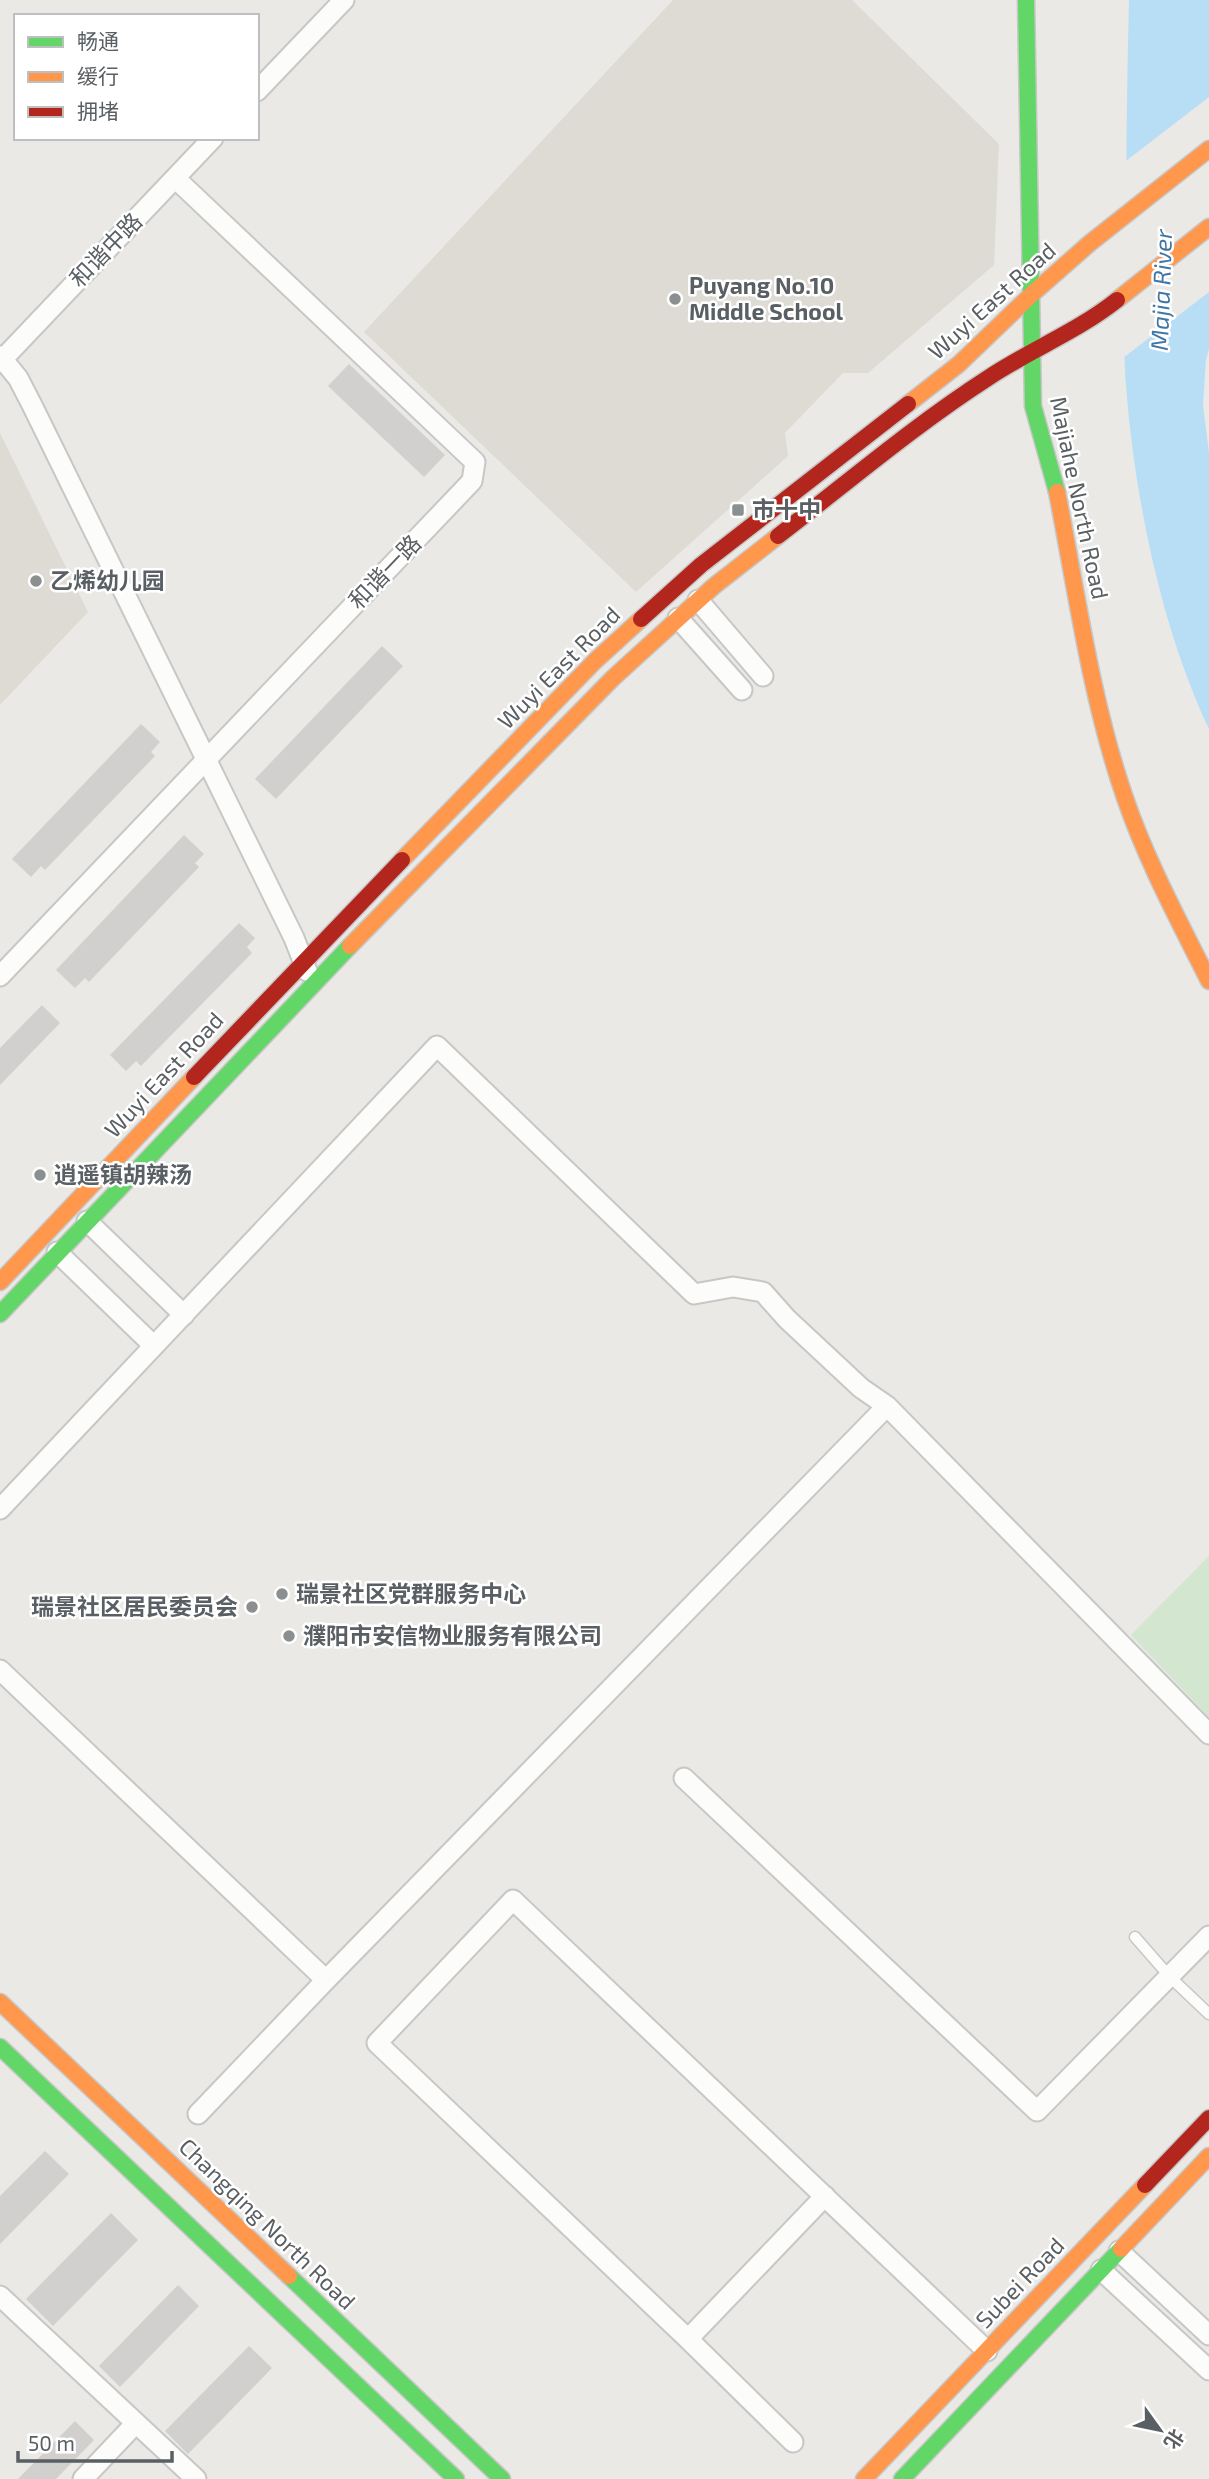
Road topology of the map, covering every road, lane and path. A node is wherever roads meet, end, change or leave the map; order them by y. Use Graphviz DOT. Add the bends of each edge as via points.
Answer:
graph roads {
  1 [pos="344,0"];
  2 [pos="1026,0"];
  3 [pos="259,89"];
  4 [pos="211,140"];
  5 [pos="1209,149"];
  6 [pos="175,178"];
  7 [pos="1209,227"];
  8 [pos="1032,293"];
  9 [pos="1033,354"];
  10 [pos="1,359"];
  11 [pos="698,600"];
  12 [pos="678,618"];
  13 [pos="763,676"];
  14 [pos="742,690"];
  15 [pos="206,761"];
  16 [pos="303,962"];
  17 [pos="0,976"];
  18 [pos="1209,981"];
  19 [pos="313,985"];
  20 [pos="88,1221"];
  21 [pos="57,1252"];
  22 [pos="0,1282"];
  23 [pos="0,1314"];
  24 [pos="184,1315"];
  25 [pos="154,1346"];
  26 [pos="887,1406"];
  27 [pos="0,1509"];
  28 [pos="0,1670"];
  29 [pos="1209,1734"];
  30 [pos="684,1778"];
  31 [pos="1209,1936"];
  32 [pos="1135,1937"];
  33 [pos="1170,1977"];
  34 [pos="326,1980"];
  35 [pos="0,2002"];
  36 [pos="1209,2014"];
  37 [pos="0,2047"];
  38 [pos="198,2114"];
  39 [pos="1209,2118"];
  40 [pos="1209,2156"];
  41 [pos="824,2196"];
  42 [pos="1119,2251"];
  43 [pos="1101,2270"];
  44 [pos="0,2296"];
  45 [pos="1209,2335"];
  46 [pos="688,2339"];
  47 [pos="987,2351"];
  48 [pos="1209,2370"];
  49 [pos="136,2423"];
  50 [pos="793,2442"];
  51 [pos="83,2479"];
  52 [pos="196,2479"];
  53 [pos="456,2479"];
  54 [pos="502,2479"];
  55 [pos="864,2479"];
  56 [pos="902,2479"];
  1 -- 3 [label="street"];
  2 -- 8 [label="street, Majiahe North Road"];
  4 -- 6 [label="street, 和谐中路"];
  5 -- 8 [label="street, Wuyi East Road"];
  6 -- 10 [label="street, 和谐中路"];
  6 -- 15 [label="street, 和谐一路" via="475,462 472,481"];
  7 -- 9 [label="street, Wuyi East Road" via="1098,315"];
  8 -- 9 [label="street, Majiahe North Road"];
  8 -- 16 [label="street, Wuyi East Road" via="959,364 701,565 647,613"];
  9 -- 11 [label="street, Wuyi East Road" via="989,377 934,416"];
  9 -- 18 [label="street, Majiahe North Road" via="1033,406 1058,489 1105,731 1142,845"];
  10 -- 15 [label="street" via="32,405"];
  11 -- 12 [label="street, Wuyi East Road"];
  11 -- 13 [label="street"];
  12 -- 14 [label="street"];
  12 -- 19 [label="street, Wuyi East Road" via="613,678"];
  15 -- 16 [label="street"];
  15 -- 17 [label="street, 和谐一路"];
  16 -- 19 [label="street"];
  16 -- 22 [label="street, Wuyi East Road"];
  19 -- 20 [label="street, Wuyi East Road"];
  20 -- 21 [label="street, Wuyi East Road"];
  20 -- 24 [label="street"];
  21 -- 23 [label="street, Wuyi East Road"];
  21 -- 25 [label="street"];
  24 -- 25 [label="street"];
  24 -- 26 [label="street" via="438,1046 694,1294 733,1287 762,1292 861,1388"];
  25 -- 27 [label="street"];
  26 -- 29 [label="street"];
  26 -- 34 [label="street"];
  28 -- 34 [label="street"];
  30 -- 33 [label="street" via="1037,2111"];
  31 -- 33 [label="street"];
  32 -- 33 [label="lane"];
  33 -- 36 [label="lane"];
  34 -- 38 [label="street"];
  35 -- 54 [label="street, Changqing North Road"];
  37 -- 53 [label="street"];
  39 -- 47 [label="street, Subei Road"];
  40 -- 42 [label="street"];
  41 -- 46 [label="street"];
  41 -- 46 [label="street" via="513,1900 377,2043"];
  41 -- 47 [label="street"];
  42 -- 43 [label="street"];
  42 -- 45 [label="street"];
  43 -- 48 [label="street"];
  43 -- 56 [label="street"];
  44 -- 49 [label="street"];
  46 -- 50 [label="street"];
  47 -- 55 [label="street, Subei Road"];
  49 -- 51 [label="street"];
  49 -- 52 [label="street"];
}
